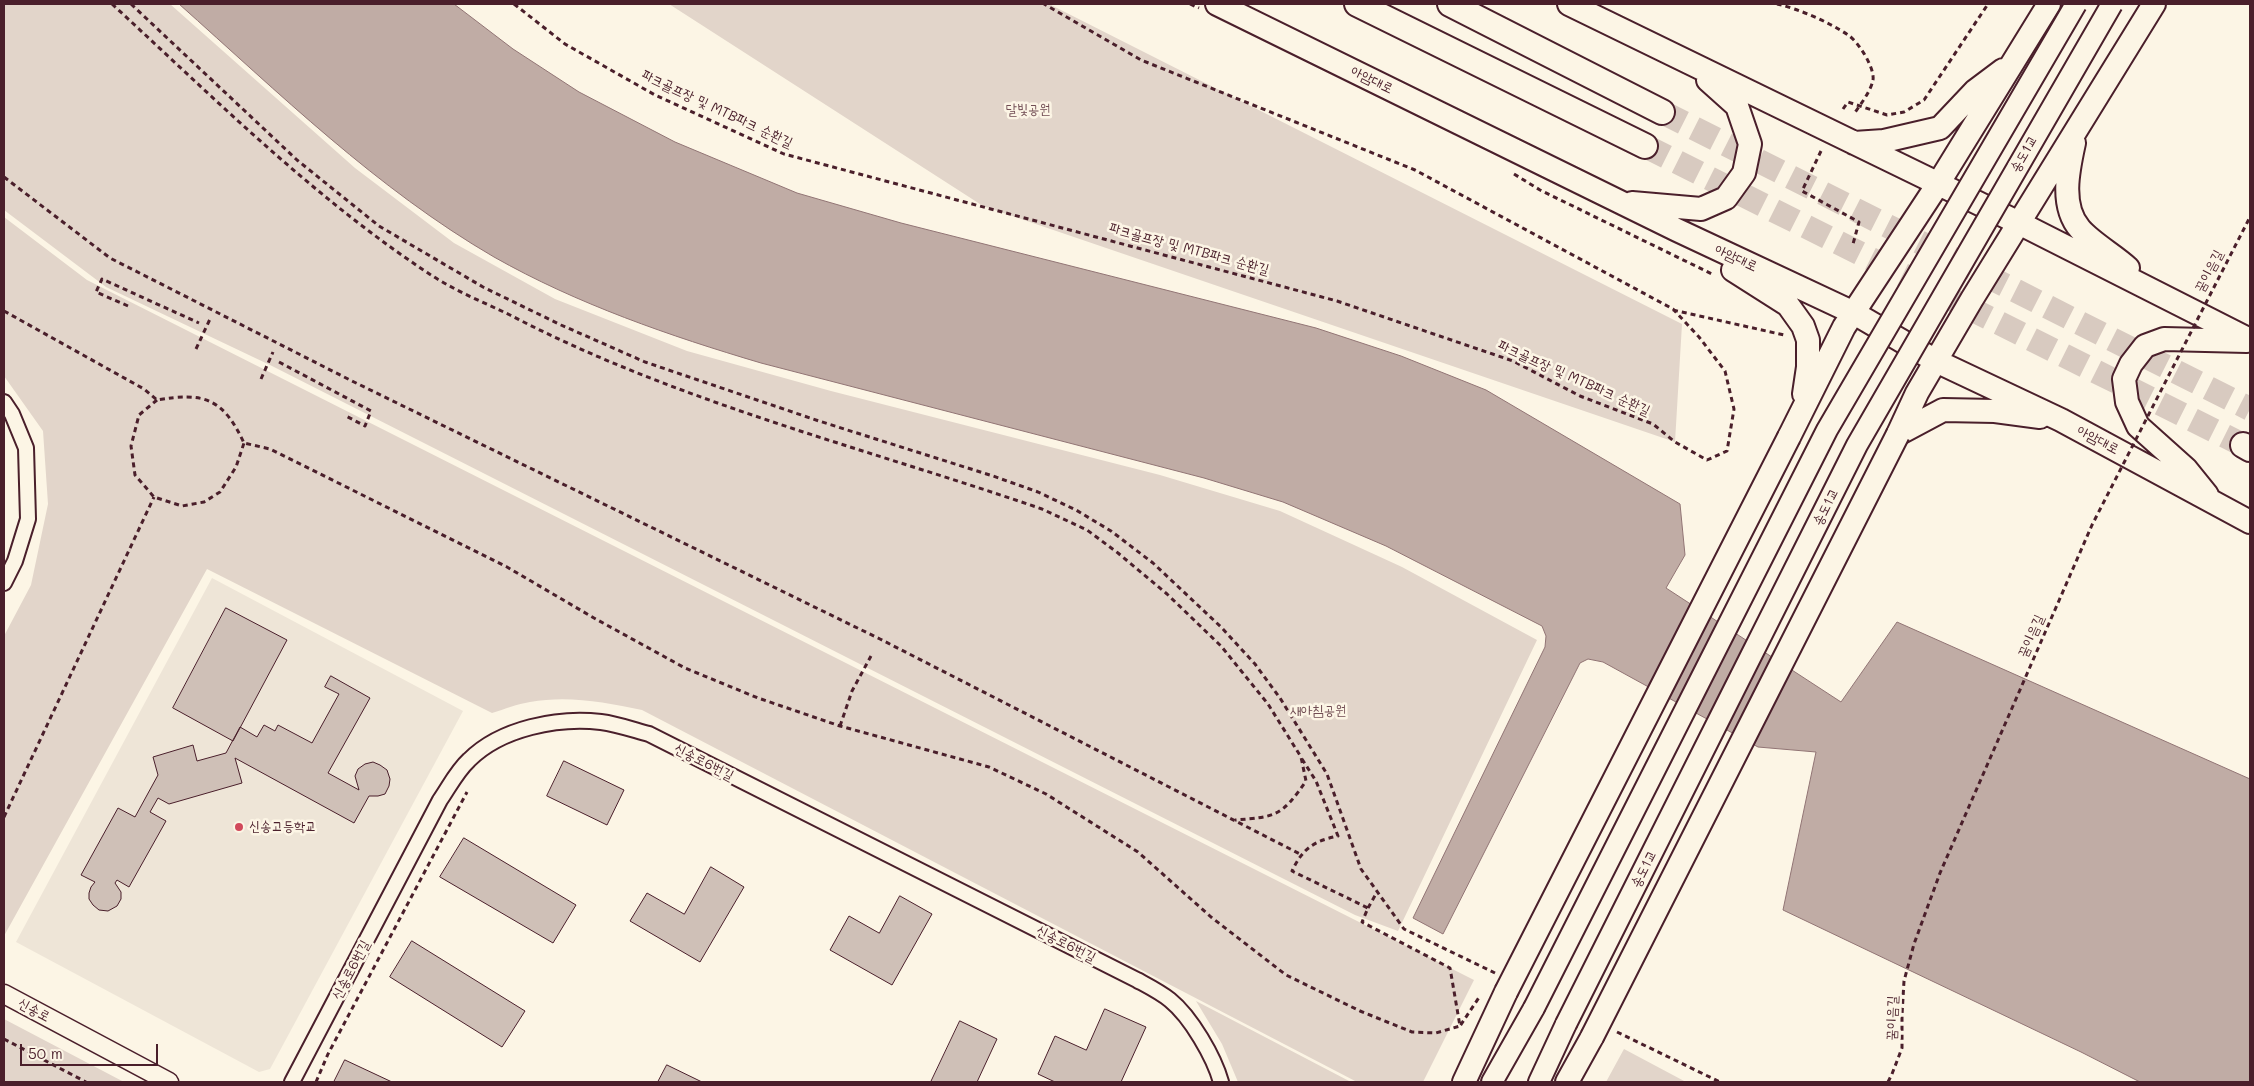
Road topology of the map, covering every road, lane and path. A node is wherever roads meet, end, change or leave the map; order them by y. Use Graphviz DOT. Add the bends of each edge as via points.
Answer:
graph roads {
  1 [pos="112,4"];
  2 [pos="131,4"];
  3 [pos="514,4"];
  4 [pos="1044,4"];
  5 [pos="1217,4"];
  6 [pos="1357,4"];
  7 [pos="1450,4"];
  8 [pos="1569,4"];
  9 [pos="1777,4"];
  10 [pos="1988,4"];
  11 [pos="2049,4"];
  12 [pos="2076,4"];
  13 [pos="2112,4"];
  14 [pos="2154,4"];
  15 [pos="1690,62"];
  16 [pos="2013,62"];
  17 [pos="1859,107"];
  18 [pos="1843,110"];
  19 [pos="1662,112"];
  20 [pos="1854,114"];
  21 [pos="2076,130"];
  22 [pos="1854,143"];
  23 [pos="1645,146"];
  24 [pos="1821,151"];
  25 [pos="4,177"];
  26 [pos="1938,184"];
  27 [pos="1619,202"];
  28 [pos="2250,217"];
  29 [pos="2019,223"];
  30 [pos="1676,230"];
  31 [pos="1853,244"];
  32 [pos="2160,294"];
  33 [pos="128,306"];
  34 [pos="1673,310"];
  35 [pos="4,311"];
  36 [pos="1854,313"];
  37 [pos="210,319"];
  38 [pos="199,322"];
  39 [pos="1791,336"];
  40 [pos="2250,341"];
  41 [pos="196,349"];
  42 [pos="272,352"];
  43 [pos="1936,360"];
  44 [pos="279,362"];
  45 [pos="261,379"];
  46 [pos="157,400"];
  47 [pos="4,402"];
  48 [pos="346,416"];
  49 [pos="2060,420"];
  50 [pos="1898,434"];
  51 [pos="1789,437"];
  52 [pos="244,443"];
  53 [pos="154,497"];
  54 [pos="2213,502"];
  55 [pos="2250,522"];
  56 [pos="4,583"];
  57 [pos="871,656"];
  58 [pos="840,726"];
  59 [pos="1301,758"];
  60 [pos="467,792"];
  61 [pos="4,817"];
  62 [pos="1235,820"];
  63 [pos="1300,854"];
  64 [pos="1368,908"];
  65 [pos="1484,990"];
  66 [pos="4,994"];
  67 [pos="1460,1026"];
  68 [pos="4,1039"];
  69 [pos="1652,1050"];
  70 [pos="86,1082"];
  71 [pos="169,1082"];
  72 [pos="292,1082"];
  73 [pos="316,1082"];
  74 [pos="1221,1082"];
  75 [pos="1464,1082"];
  76 [pos="1492,1082"];
  77 [pos="1539,1082"];
  78 [pos="1567,1082"];
  79 [pos="1720,1082"];
  80 [pos="1888,1082"];
  1 -- 59 [label="path" via="286,163 430,275 561,342 641,376 1034,506 1087,530 1167,594 1221,646 1268,704"];
  2 -- 64 [label="path" via="297,160 379,226 483,287 645,362 1038,492 1111,531 1153,564 1221,627 1255,664 1280,698 1327,774 1361,869 1377,892"];
  3 -- 34 [label="path, 파크골프장 및 MTB파크 순환길" via="565,44 655,95 784,154 1337,301 1513,361 1580,396 1653,424 1675,442 1707,460 1727,452 1734,409 1725,371 1700,337"];
  4 -- 34 [label="path, 파크골프장 및 MTB파크 순환길" via="1141,60 1415,170"];
  5 -- 27 [label="main road, 아암대로"];
  6 -- 23 [label="highway"];
  7 -- 19 [label="highway"];
  8 -- 15 [label="main road"];
  9 -- 17 [label="path" via="1849,35 1872,69 1873,82"];
  10 -- 17 [label="path" via="1924,100 1904,112 1886,116"];
  11 -- 16 [label="main road"];
  12 -- 76 [label="main road, bridge" via="1826,430 1534,1008"];
  13 -- 77 [label="main road, 송도1교, bridge" via="1857,445"];
  14 -- 21 [label="main road"];
  15 -- 22 [label="main road"];
  15 -- 27 [label="main road" via="1737,106 1750,144 1744,173 1726,198 1701,209"];
  16 -- 22 [label="main road" via="1975,91 1940,128"];
  16 -- 26 [label="main road"];
  17 -- 18 [label="path" via="1848,102"];
  17 -- 20 [label="path"];
  21 -- 29 [label="main road"];
  21 -- 32 [label="main road" via="2067,176 2070,211 2080,229"];
  22 -- 26 [label="main road"];
  24 -- 31 [label="path" via="1802,191 1859,222"];
  25 -- 62 [label="path" via="110,258 354,382 880,639"];
  26 -- 29 [label="main road"];
  26 -- 36 [label="main road"];
  27 -- 30 [label="main road, 아암대로"];
  28 -- 80 [label="path, 꿈이음길, bridge" via="2092,525 1940,873 1904,981 1902,1048"];
  29 -- 32 [label="main road"];
  29 -- 43 [label="main road"];
  30 -- 36 [label="main road, 아암대로"];
  30 -- 51 [label="main road" via="1788,305 1803,326 1808,340 1805,390"];
  32 -- 40 [label="main road"];
  33 -- 38 [label="path" via="96,292 102,279"];
  34 -- 39 [label="path"];
  35 -- 46 [label="path" via="144,389"];
  36 -- 43 [label="main road, 아암대로"];
  36 -- 51 [label="main road"];
  37 -- 41 [label="path"];
  40 -- 54 [label="main road" via="2164,339 2145,346 2124,379 2127,402 2138,426 2186,469"];
  42 -- 45 [label="path"];
  43 -- 49 [label="main road, 아암대로"];
  43 -- 50 [label="main road"];
  44 -- 48 [label="path" via="371,411 365,426"];
  46 -- 52 [label="path" via="182,396 214,402 234,420"];
  46 -- 53 [label="path" via="139,415 131,446 135,475"];
  47 -- 56 [label="street" via="26,448 28,519 15,561"];
  49 -- 50 [label="main road" via="1995,411 1943,410"];
  49 -- 54 [label="main road, 아암대로"];
  50 -- 78 [label="main road, bridge"];
  51 -- 75 [label="main road, bridge" via="1506,992"];
  52 -- 53 [label="path" via="236,467 220,492 204,502 182,506"];
  52 -- 58 [label="path" via="270,449 507,567 685,668 758,698"];
  53 -- 61 [label="path"];
  54 -- 55 [label="main road, 아암대로"];
  57 -- 58 [label="path" via="852,691"];
  58 -- 67 [label="path" via="990,767 1046,794 1138,852 1211,917 1286,976 1412,1032 1436,1033"];
  59 -- 62 [label="path" via="1306,782 1290,804 1268,818"];
  59 -- 63 [label="path" via="1316,781 1338,836 1322,839"];
  60 -- 73 [label="path"];
  62 -- 63 [label="path"];
  63 -- 64 [label="path" via="1292,871"];
  64 -- 67 [label="path" via="1362,922 1450,968"];
  65 -- 67 [label="path"];
  66 -- 71 [label="street, 신송로"];
  68 -- 70 [label="path"];
  69 -- 79 [label="path"];
  72 -- 74 [label="street, 신송로6번길" via="440,800 469,759 500,738 531,726 563,720 602,722 649,734 1137,980 1171,1001 1192,1026 1217,1068"];
}
